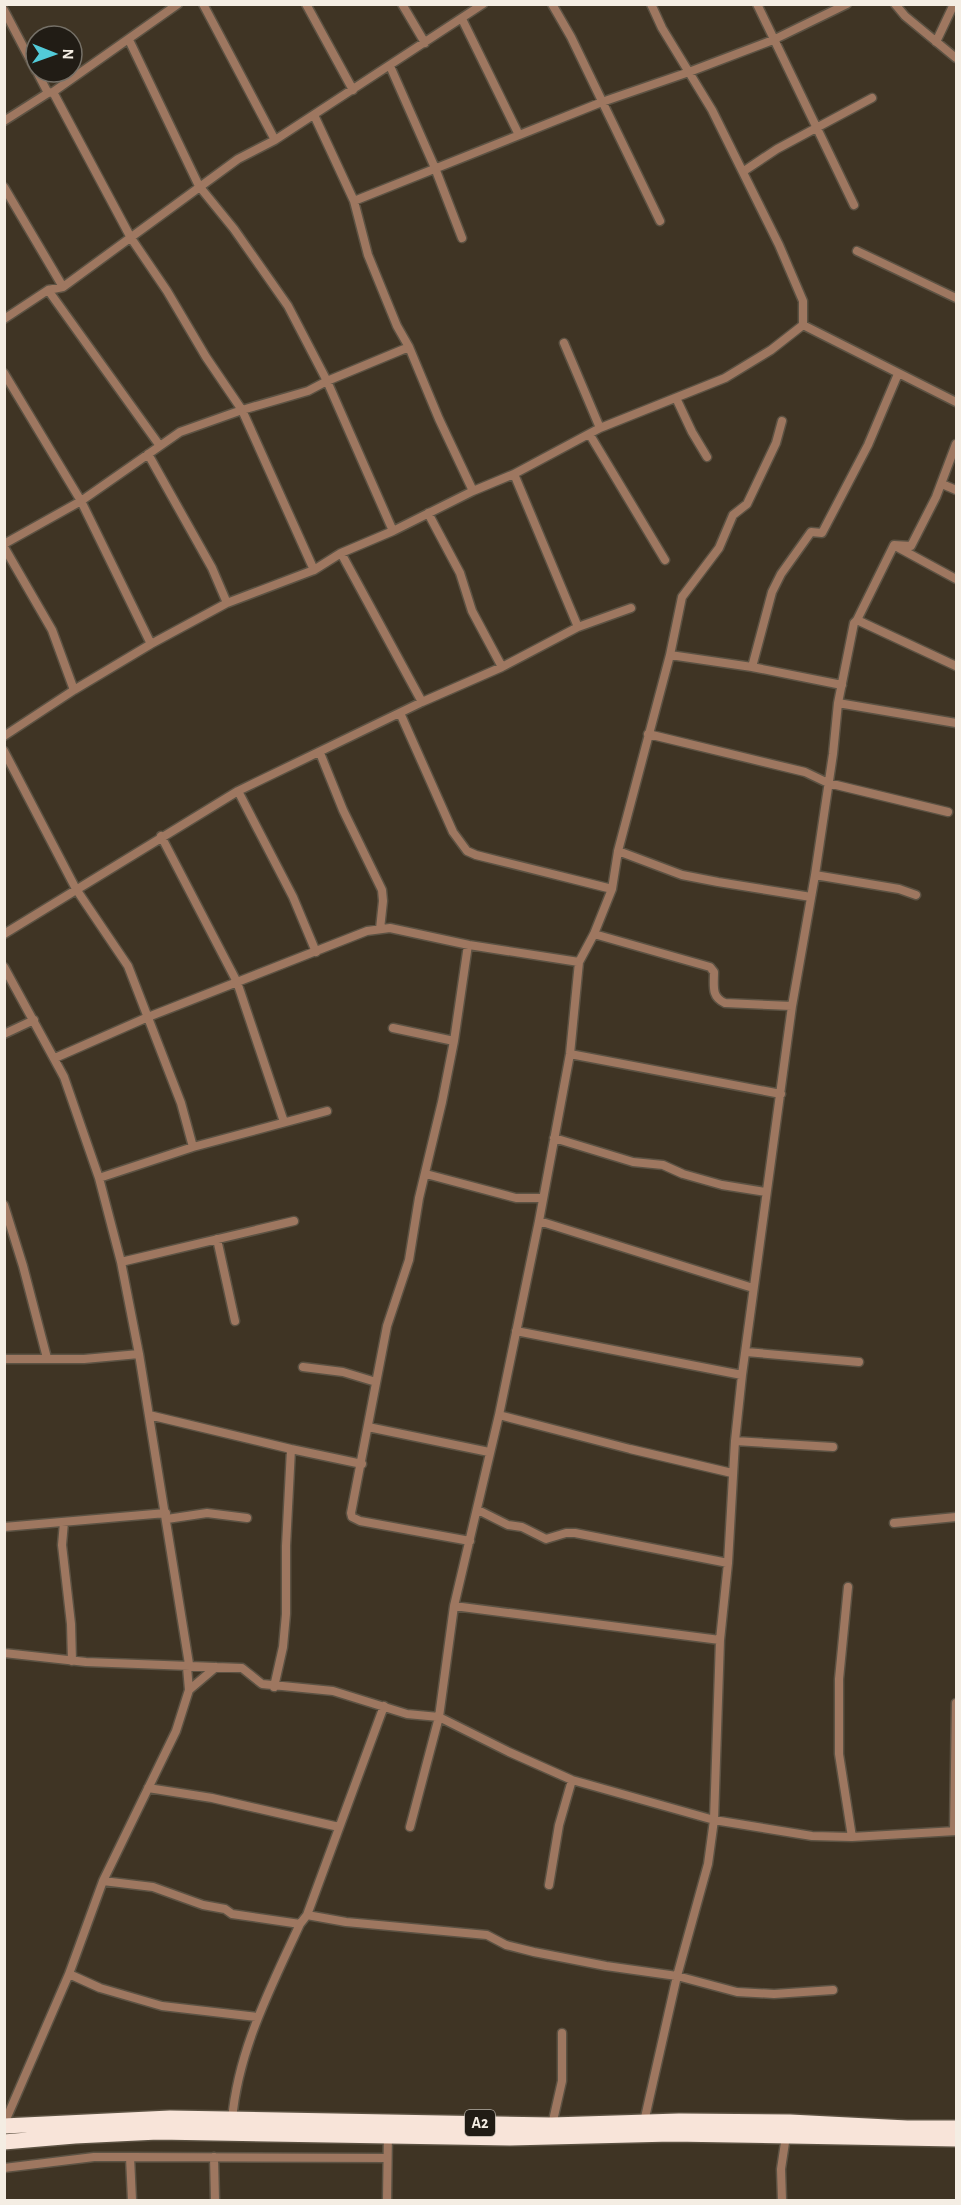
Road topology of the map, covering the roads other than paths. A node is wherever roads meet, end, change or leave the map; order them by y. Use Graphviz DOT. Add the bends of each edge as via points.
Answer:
graph roads {
  1 [pos="178,4"];
  2 [pos="202,4"];
  3 [pos="306,4"];
  4 [pos="402,4"];
  5 [pos="483,4"];
  6 [pos="552,4"];
  7 [pos="651,4"];
  8 [pos="757,4"];
  9 [pos="847,4"];
  10 [pos="895,4"];
  11 [pos="953,6"];
  12 [pos="4,10"];
  13 [pos="462,20"];
  14 [pos="129,40"];
  15 [pos="773,40"];
  16 [pos="936,42"];
  17 [pos="425,43"];
  18 [pos="24,48"];
  19 [pos="957,58"];
  20 [pos="390,66"];
  21 [pos="689,72"];
  22 [pos="45,84"];
  23 [pos="353,90"];
  24 [pos="51,92"];
  25 [pos="872,98"];
  26 [pos="602,102"];
  27 [pos="314,115"];
  28 [pos="4,122"];
  29 [pos="818,128"];
  30 [pos="519,135"];
  31 [pos="275,140"];
  32 [pos="435,168"];
  33 [pos="744,171"];
  34 [pos="199,186"];
  35 [pos="4,188"];
  36 [pos="354,201"];
  37 [pos="854,205"];
  38 [pos="660,221"];
  39 [pos="130,238"];
  40 [pos="462,238"];
  41 [pos="857,251"];
  42 [pos="63,287"];
  43 [pos="48,290"];
  44 [pos="957,298"];
  45 [pos="4,319"];
  46 [pos="803,325"];
  47 [pos="564,343"];
  48 [pos="409,347"];
  49 [pos="4,373"];
  50 [pos="898,374"];
  51 [pos="327,381"];
  52 [pos="676,398"];
  53 [pos="957,402"];
  54 [pos="242,410"];
  55 [pos="782,421"];
  56 [pos="600,428"];
  57 [pos="590,435"];
  58 [pos="957,444"];
  59 [pos="159,446"];
  60 [pos="148,454"];
  61 [pos="707,457"];
  62 [pos="514,474"];
  63 [pos="942,484"];
  64 [pos="957,490"];
  65 [pos="473,491"];
  66 [pos="81,501"];
  67 [pos="428,513"];
  68 [pos="393,531"];
  69 [pos="4,545"];
  70 [pos="894,545"];
  71 [pos="341,553"];
  72 [pos="665,560"];
  73 [pos="314,570"];
  74 [pos="957,579"];
  75 [pos="227,603"];
  76 [pos="632,608"];
  77 [pos="857,620"];
  78 [pos="578,627"];
  79 [pos="151,644"];
  80 [pos="670,655"];
  81 [pos="957,666"];
  82 [pos="502,667"];
  83 [pos="752,667"];
  84 [pos="842,685"];
  85 [pos="74,690"];
  86 [pos="422,702"];
  87 [pos="838,703"];
  88 [pos="400,713"];
  89 [pos="957,723"];
  90 [pos="648,734"];
  91 [pos="4,736"];
  92 [pos="4,751"];
  93 [pos="320,753"];
  94 [pos="828,783"];
  95 [pos="238,791"];
  96 [pos="948,812"];
  97 [pos="161,836"];
  98 [pos="618,851"];
  99 [pos="815,875"];
  100 [pos="76,889"];
  101 [pos="612,889"];
  102 [pos="916,895"];
  103 [pos="811,897"];
  104 [pos="380,929"];
  105 [pos="4,934"];
  106 [pos="594,934"];
  107 [pos="468,945"];
  108 [pos="316,952"];
  109 [pos="579,962"];
  110 [pos="4,967"];
  111 [pos="237,982"];
  112 [pos="792,1006"];
  113 [pos="148,1017"];
  114 [pos="34,1020"];
  115 [pos="393,1028"];
  116 [pos="4,1034"];
  117 [pos="454,1041"];
  118 [pos="570,1053"];
  119 [pos="55,1058"];
  120 [pos="782,1094"];
  121 [pos="327,1111"];
  122 [pos="284,1122"];
  123 [pos="554,1138"];
  124 [pos="194,1147"];
  125 [pos="426,1174"];
  126 [pos="99,1178"];
  127 [pos="766,1192"];
  128 [pos="542,1198"];
  129 [pos="4,1204"];
  130 [pos="294,1221"];
  131 [pos="539,1221"];
  132 [pos="217,1239"];
  133 [pos="121,1262"];
  134 [pos="753,1288"];
  135 [pos="235,1321"];
  136 [pos="516,1331"];
  137 [pos="746,1352"];
  138 [pos="139,1354"];
  139 [pos="47,1358"];
  140 [pos="4,1359"];
  141 [pos="859,1362"];
  142 [pos="303,1367"];
  143 [pos="742,1375"];
  144 [pos="376,1382"];
  145 [pos="149,1415"];
  146 [pos="499,1415"];
  147 [pos="368,1427"];
  148 [pos="735,1441"];
  149 [pos="833,1447"];
  150 [pos="291,1449"];
  151 [pos="489,1452"];
  152 [pos="362,1464"];
  153 [pos="732,1473"];
  154 [pos="478,1510"];
  155 [pos="166,1516"];
  156 [pos="957,1517"];
  157 [pos="247,1518"];
  158 [pos="64,1522"];
  159 [pos="894,1522"];
  160 [pos="4,1527"];
  161 [pos="470,1541"];
  162 [pos="728,1563"];
  163 [pos="848,1587"];
  164 [pos="454,1606"];
  165 [pos="720,1640"];
  166 [pos="4,1653"];
  167 [pos="72,1661"];
  168 [pos="187,1667"];
  169 [pos="216,1667"];
  170 [pos="274,1687"];
  171 [pos="189,1690"];
  172 [pos="957,1703"];
  173 [pos="384,1706"];
  174 [pos="439,1717"];
  175 [pos="572,1780"];
  176 [pos="148,1788"];
  177 [pos="714,1820"];
  178 [pos="339,1827"];
  179 [pos="410,1827"];
  180 [pos="955,1831"];
  181 [pos="852,1837"];
  182 [pos="103,1881"];
  183 [pos="549,1885"];
  184 [pos="307,1915"];
  185 [pos="300,1924"];
  186 [pos="69,1974"];
  187 [pos="677,1977"];
  188 [pos="833,1990"];
  189 [pos="257,2017"];
  190 [pos="562,2033"];
  191 [pos="232,2120"];
  192 [pos="644,2122"];
  193 [pos="4,2125"];
  194 [pos="552,2125"];
  195 [pos="388,2128"];
  196 [pos="957,2128"];
  197 [pos="786,2136"];
  198 [pos="957,2139"];
  199 [pos="4,2142"];
  200 [pos="130,2157"];
  201 [pos="214,2157"];
  202 [pos="387,2158"];
  203 [pos="4,2168"];
  204 [pos="132,2200"];
  205 [pos="215,2200"];
  206 [pos="387,2200"];
  207 [pos="782,2200"];
  1 -- 14 [label="street"];
  2 -- 31 [label="street"];
  3 -- 23 [label="street"];
  4 -- 17 [label="street"];
  5 -- 13 [label="street"];
  6 -- 26 [label="street"];
  7 -- 21 [label="street"];
  8 -- 15 [label="street"];
  9 -- 15 [label="street"];
  10 -- 16 [label="street"];
  11 -- 16 [label="street"];
  12 -- 18 [label="street"];
  13 -- 17 [label="street"];
  13 -- 30 [label="street"];
  14 -- 24 [label="street"];
  14 -- 34 [label="street"];
  15 -- 21 [label="street"];
  15 -- 29 [label="street"];
  16 -- 19 [label="street"];
  17 -- 20 [label="street"];
  20 -- 23 [label="street"];
  20 -- 32 [label="street"];
  21 -- 26 [label="street"];
  21 -- 33 [label="street"];
  22 -- 24 [label="street"];
  23 -- 27 [label="street"];
  24 -- 28 [label="street"];
  24 -- 39 [label="street"];
  25 -- 29 [label="street"];
  26 -- 30 [label="street"];
  26 -- 38 [label="street"];
  27 -- 31 [label="street"];
  27 -- 36 [label="street"];
  29 -- 33 [label="street"];
  29 -- 37 [label="street"];
  30 -- 32 [label="street"];
  31 -- 34 [label="street"];
  32 -- 36 [label="street"];
  32 -- 40 [label="street"];
  33 -- 46 [label="street" via="794,275 803,301"];
  34 -- 39 [label="street"];
  34 -- 51 [label="street" via="288,306"];
  35 -- 42 [label="street"];
  36 -- 48 [label="street" via="368,255"];
  39 -- 42 [label="street"];
  39 -- 54 [label="street"];
  41 -- 44 [label="street"];
  42 -- 43 [label="street"];
  43 -- 45 [label="street"];
  43 -- 59 [label="street"];
  46 -- 50 [label="street"];
  46 -- 52 [label="street" via="725,378"];
  47 -- 56 [label="street"];
  48 -- 51 [label="street"];
  48 -- 65 [label="street"];
  49 -- 66 [label="street"];
  50 -- 53 [label="street"];
  50 -- 83 [label="street" via="822,533 811,532 772,592"];
  51 -- 54 [label="street" via="308,391"];
  51 -- 68 [label="street"];
  52 -- 56 [label="street"];
  52 -- 61 [label="street"];
  54 -- 59 [label="street" via="180,432"];
  54 -- 73 [label="street"];
  55 -- 80 [label="street" via="776,443 747,504 733,515 719,548 682,597"];
  56 -- 57 [label="street"];
  57 -- 62 [label="street"];
  57 -- 72 [label="street"];
  58 -- 63 [label="street"];
  59 -- 60 [label="street"];
  60 -- 66 [label="street"];
  60 -- 75 [label="street" via="206,555"];
  62 -- 65 [label="street"];
  62 -- 78 [label="street"];
  63 -- 64 [label="street"];
  63 -- 70 [label="street" via="911,546"];
  65 -- 67 [label="street"];
  66 -- 69 [label="street"];
  66 -- 79 [label="street"];
  67 -- 68 [label="street"];
  67 -- 82 [label="street"];
  68 -- 71 [label="street"];
  69 -- 85 [label="street" via="52,630"];
  70 -- 74 [label="street"];
  70 -- 77 [label="street"];
  71 -- 73 [label="street"];
  71 -- 86 [label="street"];
  73 -- 75 [label="street"];
  75 -- 79 [label="street"];
  76 -- 78 [label="street"];
  77 -- 81 [label="street"];
  77 -- 84 [label="street"];
  78 -- 82 [label="street"];
  79 -- 85 [label="street"];
  80 -- 83 [label="street"];
  80 -- 90 [label="street"];
  82 -- 86 [label="street"];
  83 -- 84 [label="street"];
  84 -- 87 [label="street"];
  85 -- 91 [label="street"];
  86 -- 88 [label="street"];
  87 -- 89 [label="street"];
  87 -- 94 [label="street"];
  88 -- 93 [label="street"];
  88 -- 101 [label="street" via="453,832 467,851"];
  90 -- 94 [label="street" via="805,772"];
  90 -- 98 [label="street"];
  92 -- 100 [label="street"];
  93 -- 95 [label="street"];
  93 -- 104 [label="street" via="382,890"];
  94 -- 96 [label="street"];
  94 -- 99 [label="street"];
  95 -- 97 [label="street"];
  95 -- 108 [label="street" via="293,897"];
  97 -- 100 [label="street"];
  97 -- 111 [label="street"];
  98 -- 101 [label="street"];
  98 -- 103 [label="street" via="682,874"];
  99 -- 102 [label="street"];
  99 -- 103 [label="street"];
  100 -- 105 [label="street"];
  100 -- 113 [label="street" via="128,966"];
  101 -- 106 [label="street"];
  103 -- 112 [label="street"];
  104 -- 107 [label="street"];
  104 -- 108 [label="street"];
  106 -- 109 [label="street"];
  106 -- 112 [label="street" via="710,967 714,972 714,995 725,1003"];
  107 -- 109 [label="street"];
  107 -- 117 [label="street"];
  108 -- 111 [label="street"];
  109 -- 118 [label="street"];
  110 -- 114 [label="street"];
  111 -- 113 [label="street"];
  111 -- 122 [label="street"];
  112 -- 120 [label="street"];
  113 -- 119 [label="street"];
  113 -- 124 [label="street"];
  114 -- 116 [label="street"];
  114 -- 119 [label="street"];
  115 -- 117 [label="street"];
  117 -- 125 [label="street"];
  118 -- 120 [label="street"];
  118 -- 123 [label="street"];
  119 -- 126 [label="street"];
  120 -- 127 [label="street"];
  121 -- 122 [label="street"];
  122 -- 124 [label="street"];
  123 -- 127 [label="street" via="633,1162 663,1165 722,1185"];
  123 -- 128 [label="street"];
  124 -- 126 [label="street"];
  125 -- 128 [label="street" via="516,1198"];
  125 -- 144 [label="street" via="409,1260 387,1326"];
  126 -- 133 [label="street"];
  127 -- 134 [label="street"];
  128 -- 131 [label="street"];
  129 -- 139 [label="street"];
  130 -- 132 [label="street"];
  131 -- 134 [label="street"];
  131 -- 136 [label="street"];
  132 -- 133 [label="street"];
  132 -- 135 [label="street"];
  133 -- 138 [label="street"];
  134 -- 137 [label="street"];
  136 -- 143 [label="street"];
  136 -- 146 [label="street"];
  137 -- 141 [label="street"];
  137 -- 143 [label="street"];
  138 -- 139 [label="street"];
  138 -- 145 [label="street"];
  139 -- 140 [label="street"];
  142 -- 144 [label="street" via="343,1372"];
  143 -- 148 [label="street"];
  144 -- 147 [label="street"];
  145 -- 150 [label="street"];
  145 -- 155 [label="street"];
  146 -- 151 [label="street"];
  146 -- 153 [label="street"];
  147 -- 151 [label="street"];
  147 -- 152 [label="street"];
  148 -- 149 [label="street"];
  148 -- 153 [label="street"];
  150 -- 152 [label="street"];
  150 -- 170 [label="street" via="286,1614"];
  151 -- 154 [label="street"];
  152 -- 161 [label="street" via="351,1513 355,1520"];
  153 -- 162 [label="street"];
  154 -- 161 [label="street"];
  154 -- 162 [label="street" via="546,1539 575,1533"];
  155 -- 157 [label="street" via="207,1513"];
  155 -- 158 [label="street"];
  155 -- 168 [label="street"];
  156 -- 159 [label="street"];
  158 -- 160 [label="street"];
  158 -- 167 [label="street" via="62,1545"];
  161 -- 164 [label="street"];
  162 -- 165 [label="street"];
  163 -- 181 [label="street" via="839,1679 839,1754"];
  164 -- 165 [label="street"];
  164 -- 174 [label="street"];
  165 -- 177 [label="street"];
  166 -- 167 [label="street"];
  167 -- 168 [label="street"];
  168 -- 169 [label="street"];
  168 -- 171 [label="street"];
  169 -- 170 [label="street" via="242,1668 261,1684"];
  169 -- 171 [label="street"];
  170 -- 173 [label="street" via="333,1691"];
  171 -- 176 [label="street" via="176,1731"];
  172 -- 180 [label="street"];
  173 -- 174 [label="street" via="407,1714"];
  173 -- 178 [label="street"];
  174 -- 175 [label="street"];
  174 -- 179 [label="street"];
  175 -- 177 [label="street"];
  175 -- 183 [label="street"];
  176 -- 178 [label="street" via="212,1798"];
  176 -- 182 [label="street"];
  177 -- 181 [label="street" via="812,1836"];
  177 -- 187 [label="street" via="708,1864"];
  178 -- 184 [label="street"];
  180 -- 181 [label="street"];
  182 -- 185 [label="street" via="153,1887 232,1914"];
  182 -- 186 [label="street"];
  184 -- 185 [label="street"];
  184 -- 187 [label="street" via="487,1935 534,1952"];
  185 -- 189 [label="street"];
  186 -- 189 [label="street" via="100,1988 162,2006"];
  186 -- 193 [label="street"];
  187 -- 188 [label="street" via="737,1992"];
  187 -- 192 [label="street"];
  189 -- 191 [label="street"];
  190 -- 194 [label="street" via="562,2081"];
  191 -- 193 [label="highway, A2" via="170,2118"];
  191 -- 195 [label="highway, A2"];
  192 -- 194 [label="highway, A2"];
  192 -- 196 [label="highway, A2"];
  194 -- 195 [label="highway, A2"];
  195 -- 197 [label="highway, A2" via="510,2138"];
  195 -- 199 [label="highway, A2" via="158,2132"];
  195 -- 202 [label="street"];
  197 -- 198 [label="highway, A2"];
  197 -- 207 [label="street"];
  200 -- 201 [label="street"];
  200 -- 203 [label="street" via="94,2157"];
  200 -- 204 [label="street"];
  201 -- 202 [label="street"];
  201 -- 205 [label="street"];
  202 -- 206 [label="street"];
}
